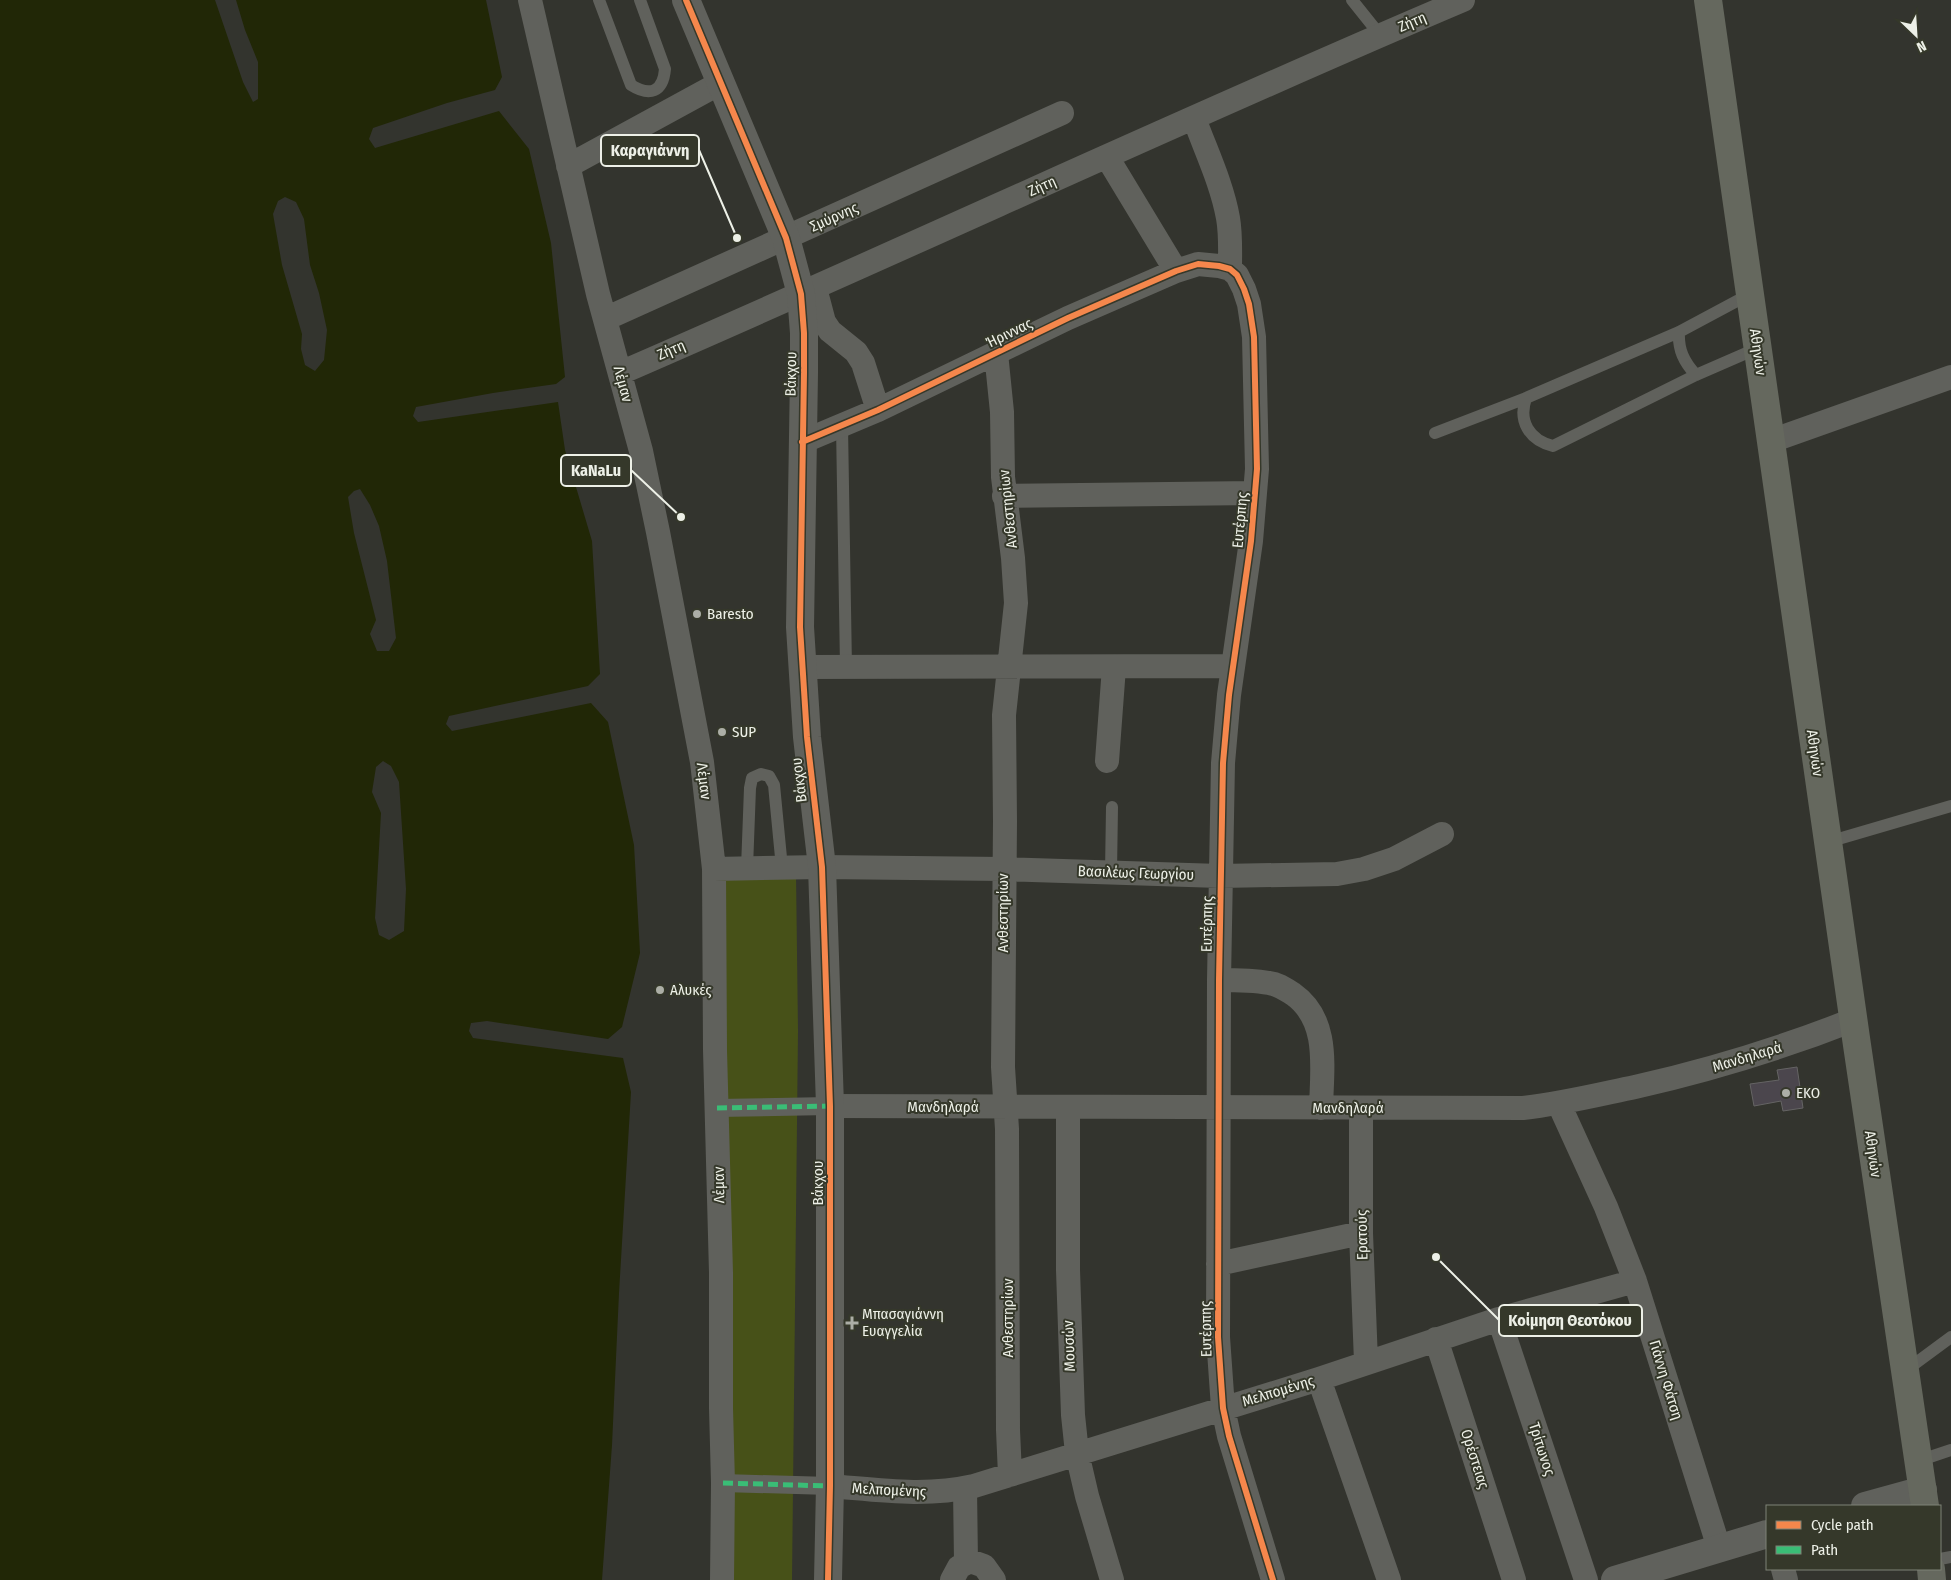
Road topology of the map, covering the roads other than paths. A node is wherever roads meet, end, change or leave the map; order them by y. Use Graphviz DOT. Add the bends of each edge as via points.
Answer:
graph roads {
  1 [pos="530,0"];
  2 [pos="599,0"];
  3 [pos="640,0"];
  4 [pos="686,0"];
  5 [pos="1352,0"];
  6 [pos="1463,0"];
  7 [pos="1708,0"];
  8 [pos="1380,35"];
  9 [pos="722,82"];
  10 [pos="1062,113"];
  11 [pos="1194,118"];
  12 [pos="1107,157"];
  13 [pos="568,166"];
  14 [pos="786,238"];
  15 [pos="1230,269"];
  16 [pos="1176,271"];
  17 [pos="808,291"];
  18 [pos="1750,294"];
  19 [pos="605,319"];
  20 [pos="1680,332"];
  21 [pos="1758,348"];
  22 [pos="996,353"];
  23 [pos="620,372"];
  24 [pos="1696,375"];
  25 [pos="1951,377"];
  26 [pos="1526,398"];
  27 [pos="878,410"];
  28 [pos="842,426"];
  29 [pos="1435,434"];
  30 [pos="1771,441"];
  31 [pos="802,442"];
  32 [pos="1255,493"];
  33 [pos="1004,496"];
  34 [pos="1233,666"];
  35 [pos="803,667"];
  36 [pos="846,667"];
  37 [pos="1009,667"];
  38 [pos="1114,667"];
  39 [pos="1107,761"];
  40 [pos="1951,806"];
  41 [pos="1112,807"];
  42 [pos="1442,834"];
  43 [pos="1828,842"];
  44 [pos="822,867"];
  45 [pos="748,868"];
  46 [pos="782,868"];
  47 [pos="714,869"];
  48 [pos="1003,869"];
  49 [pos="1111,872"];
  50 [pos="1220,876"];
  51 [pos="1219,980"];
  52 [pos="1853,1020"];
  53 [pos="1559,1104"];
  54 [pos="830,1106"];
  55 [pos="1006,1107"];
  56 [pos="717,1108"];
  57 [pos="1068,1108"];
  58 [pos="1219,1108"];
  59 [pos="1321,1108"];
  60 [pos="1361,1108"];
  61 [pos="1361,1233"];
  62 [pos="1218,1264"];
  63 [pos="1635,1281"];
  64 [pos="1498,1319"];
  65 [pos="1951,1337"];
  66 [pos="1436,1339"];
  67 [pos="1366,1362"];
  68 [pos="1905,1371"];
  69 [pos="1319,1379"];
  70 [pos="1223,1408"];
  71 [pos="1951,1450"];
  72 [pos="1077,1453"];
  73 [pos="1918,1461"];
  74 [pos="1010,1475"];
  75 [pos="723,1484"];
  76 [pos="830,1486"];
  77 [pos="965,1488"];
  78 [pos="1924,1498"];
  79 [pos="1872,1505"];
  80 [pos="1766,1534"];
  81 [pos="1718,1548"];
  82 [pos="966,1562"];
  83 [pos="722,1580"];
  84 [pos="828,1580"];
  85 [pos="952,1580"];
  86 [pos="994,1580"];
  87 [pos="1112,1580"];
  88 [pos="1273,1580"];
  89 [pos="1389,1580"];
  90 [pos="1514,1580"];
  91 [pos="1586,1580"];
  92 [pos="1618,1580"];
  1 -- 13 [label="street, Λέμαν"];
  2 -- 3 [label="lane" via="631,85 641,92 651,92 664,80 665,69"];
  4 -- 9 [label="street, Βάκχου"];
  5 -- 8 [label="lane"];
  6 -- 8 [label="street, Ζήτη"];
  7 -- 18 [label="main road, Αθηνών"];
  8 -- 11 [label="street, Ζήτη"];
  9 -- 13 [label="street"];
  9 -- 14 [label="street, Βάκχου"];
  10 -- 14 [label="street, Σμύρνης"];
  11 -- 12 [label="street, Ζήτη"];
  11 -- 15 [label="street" via="1223,197 1230,238"];
  12 -- 16 [label="street"];
  12 -- 17 [label="street, Ζήτη"];
  13 -- 19 [label="street, Λέμαν"];
  14 -- 17 [label="street, Βάκχου"];
  14 -- 19 [label="street, Σμύρνης"];
  15 -- 16 [label="street, Ήριννας" via="1206,264"];
  15 -- 32 [label="street, Ευτέρπης" via="1244,289 1254,337"];
  16 -- 22 [label="street, Ήριννας"];
  17 -- 23 [label="street, Ζήτη"];
  17 -- 27 [label="street" via="830,331 856,352"];
  17 -- 31 [label="street, Βάκχου"];
  18 -- 20 [label="lane"];
  18 -- 21 [label="main road, Αθηνών"];
  19 -- 23 [label="street, Λέμαν"];
  20 -- 24 [label="lane" via="1682,356"];
  20 -- 26 [label="lane"];
  21 -- 24 [label="lane"];
  21 -- 30 [label="main road, Αθηνών"];
  22 -- 27 [label="street, Ήριννας"];
  22 -- 33 [label="street, Ανθεστηρίων"];
  23 -- 47 [label="street, Λέμαν" via="641,451 702,762"];
  24 -- 26 [label="lane" via="1553,446 1539,441 1528,430 1523,414"];
  25 -- 30 [label="street"];
  26 -- 29 [label="lane"];
  27 -- 28 [label="street, Ήριννας"];
  28 -- 31 [label="street, Ήριννας"];
  28 -- 36 [label="lane"];
  30 -- 43 [label="main road, Αθηνών"];
  31 -- 35 [label="street, Βάκχου" via="800,627"];
  32 -- 33 [label="street"];
  32 -- 34 [label="street, Ευτέρπης" via="1248,568"];
  33 -- 37 [label="street, Ανθεστηρίων" via="1016,603"];
  34 -- 38 [label="street"];
  34 -- 50 [label="street, Ευτέρπης" via="1223,763"];
  35 -- 36 [label="street"];
  35 -- 44 [label="street, Βάκχου" via="807,737"];
  36 -- 37 [label="street"];
  37 -- 38 [label="street"];
  37 -- 48 [label="street, Ανθεστηρίων" via="1004,714"];
  38 -- 39 [label="street"];
  40 -- 43 [label="lane"];
  41 -- 49 [label="lane"];
  42 -- 50 [label="street, Βασιλέως Γεωργίου" via="1394,859 1348,873"];
  43 -- 52 [label="main road, Αθηνών"];
  44 -- 46 [label="street, Βασιλέως Γεωργίου"];
  44 -- 48 [label="street, Βασιλέως Γεωργίου"];
  44 -- 54 [label="street, Βάκχου"];
  45 -- 46 [label="street, Βασιλέως Γεωργίου"];
  45 -- 46 [label="lane" via="750,788 752,778 761,774 769,776 774,784"];
  45 -- 47 [label="street, Βασιλέως Γεωργίου"];
  47 -- 56 [label="street, Λέμαν"];
  48 -- 49 [label="street, Βασιλέως Γεωργίου"];
  48 -- 55 [label="street, Ανθεστηρίων" via="1002,1067"];
  49 -- 50 [label="street, Βασιλέως Γεωργίου"];
  50 -- 51 [label="street, Ευτέρπης"];
  51 -- 58 [label="street, Ευτέρπης"];
  51 -- 59 [label="street" via="1270,983 1282,987 1304,1004 1319,1030 1322,1049"];
  52 -- 53 [label="street, Μανδηλαρά" via="1806,1039 1696,1073"];
  52 -- 68 [label="main road, Αθηνών"];
  53 -- 60 [label="street, Μανδηλαρά" via="1514,1108"];
  53 -- 63 [label="street, Γιάννη Φάτση" via="1606,1207"];
  54 -- 55 [label="street, Μανδηλαρά"];
  54 -- 56 [label="street"];
  54 -- 76 [label="street, Βάκχου"];
  55 -- 57 [label="street, Μανδηλαρά"];
  55 -- 74 [label="street, Ανθεστηρίων"];
  56 -- 75 [label="street, Λέμαν"];
  57 -- 58 [label="street, Μανδηλαρά"];
  57 -- 72 [label="street, Μουσών" via="1069,1354"];
  58 -- 59 [label="street, Μανδηλαρά"];
  58 -- 62 [label="street, Ευτέρπης"];
  59 -- 60 [label="street, Μανδηλαρά"];
  60 -- 61 [label="street, Ερατούς"];
  61 -- 62 [label="street"];
  61 -- 67 [label="street, Ερατούς"];
  62 -- 70 [label="street, Ευτέρπης"];
  63 -- 64 [label="street, Μελπομένης"];
  63 -- 81 [label="street, Γιάννη Φάτση"];
  64 -- 66 [label="street, Μελπομένης"];
  64 -- 91 [label="street, Τρίτωνος"];
  65 -- 68 [label="lane"];
  66 -- 67 [label="street, Μελπομένης"];
  66 -- 90 [label="street, Ορέστειας"];
  67 -- 69 [label="street, Μελπομένης"];
  68 -- 73 [label="main road, Αθηνών"];
  69 -- 70 [label="street, Μελπομένης"];
  69 -- 89 [label="street"];
  70 -- 72 [label="street, Μελπομένης"];
  70 -- 88 [label="street, Ευτέρπης"];
  71 -- 73 [label="lane"];
  72 -- 74 [label="street, Μελπομένης"];
  72 -- 87 [label="street, Μουσών"];
  73 -- 78 [label="main road, Αθηνών"];
  74 -- 77 [label="street, Μελπομένης"];
  75 -- 76 [label="street"];
  75 -- 83 [label="street, Λέμαν"];
  76 -- 77 [label="street, Μελπομένης" via="920,1493"];
  76 -- 84 [label="street, Βάκχου"];
  77 -- 82 [label="street"];
  78 -- 79 [label="street"];
  80 -- 81 [label="street"];
  81 -- 92 [label="street"];
  82 -- 85 [label="street"];
  82 -- 86 [label="street" via="984,1566"];
}
